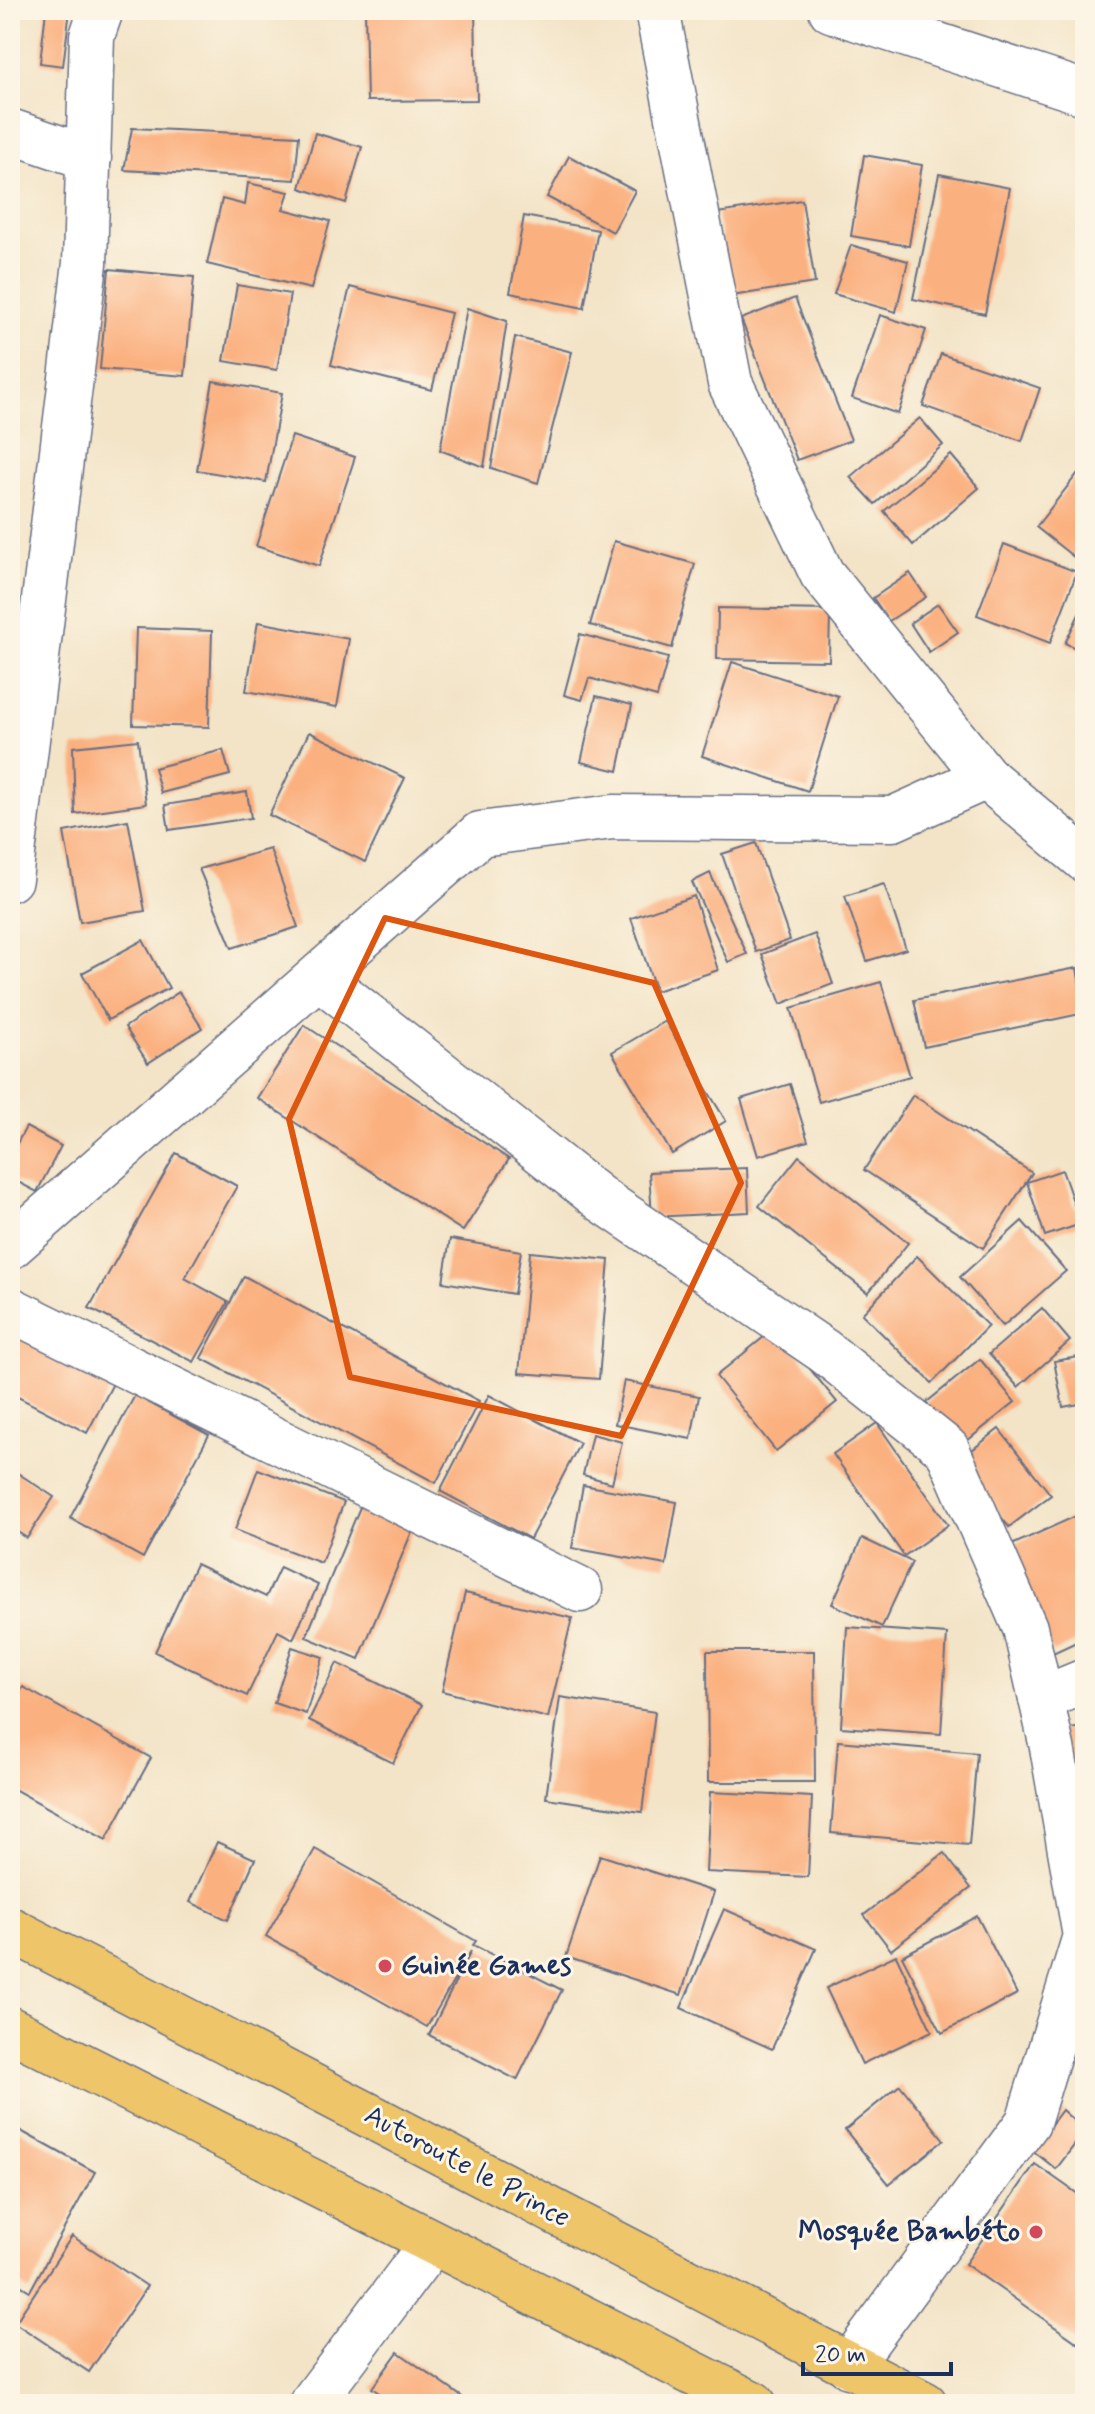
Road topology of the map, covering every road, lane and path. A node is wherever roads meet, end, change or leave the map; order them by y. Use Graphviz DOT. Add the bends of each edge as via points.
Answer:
graph roads {
  1 [pos="101,10"];
  2 [pos="657,10"];
  3 [pos="831,10"];
  4 [pos="1085,93"];
  5 [pos="10,131"];
  6 [pos="89,158"];
  7 [pos="986,777"];
  8 [pos="1085,860"];
  9 [pos="10,879"];
  10 [pos="319,977"];
  11 [pos="10,1247"];
  12 [pos="10,1309"];
  13 [pos="580,1590"];
  14 [pos="1085,1681"];
  15 [pos="1041,1699"];
  16 [pos="10,1929"];
  17 [pos="10,2029"];
  18 [pos="431,2244"];
  19 [pos="849,2366"];
  20 [pos="311,2404"];
  21 [pos="754,2404"];
  22 [pos="925,2404"];
  1 -- 6 [label="street" via="92,36"];
  2 -- 7 [label="street" via="730,383 822,574"];
  3 -- 4 [label="street"];
  5 -- 6 [label="street"];
  6 -- 9 [label="street" via="85,263"];
  7 -- 8 [label="street"];
  7 -- 10 [label="street" via="893,819 613,817 480,834"];
  10 -- 11 [label="street"];
  10 -- 15 [label="street" via="602,1200 824,1351 947,1449 1025,1628"];
  12 -- 13 [label="street"];
  14 -- 15 [label="street"];
  15 -- 19 [label="street" via="1085,1936 1028,2122"];
  16 -- 19 [label="main road, Autoroute le Prince"];
  17 -- 18 [label="main road"];
  18 -- 20 [label="street"];
  18 -- 21 [label="main road"];
  19 -- 22 [label="main road, Autoroute le Prince"];
}
